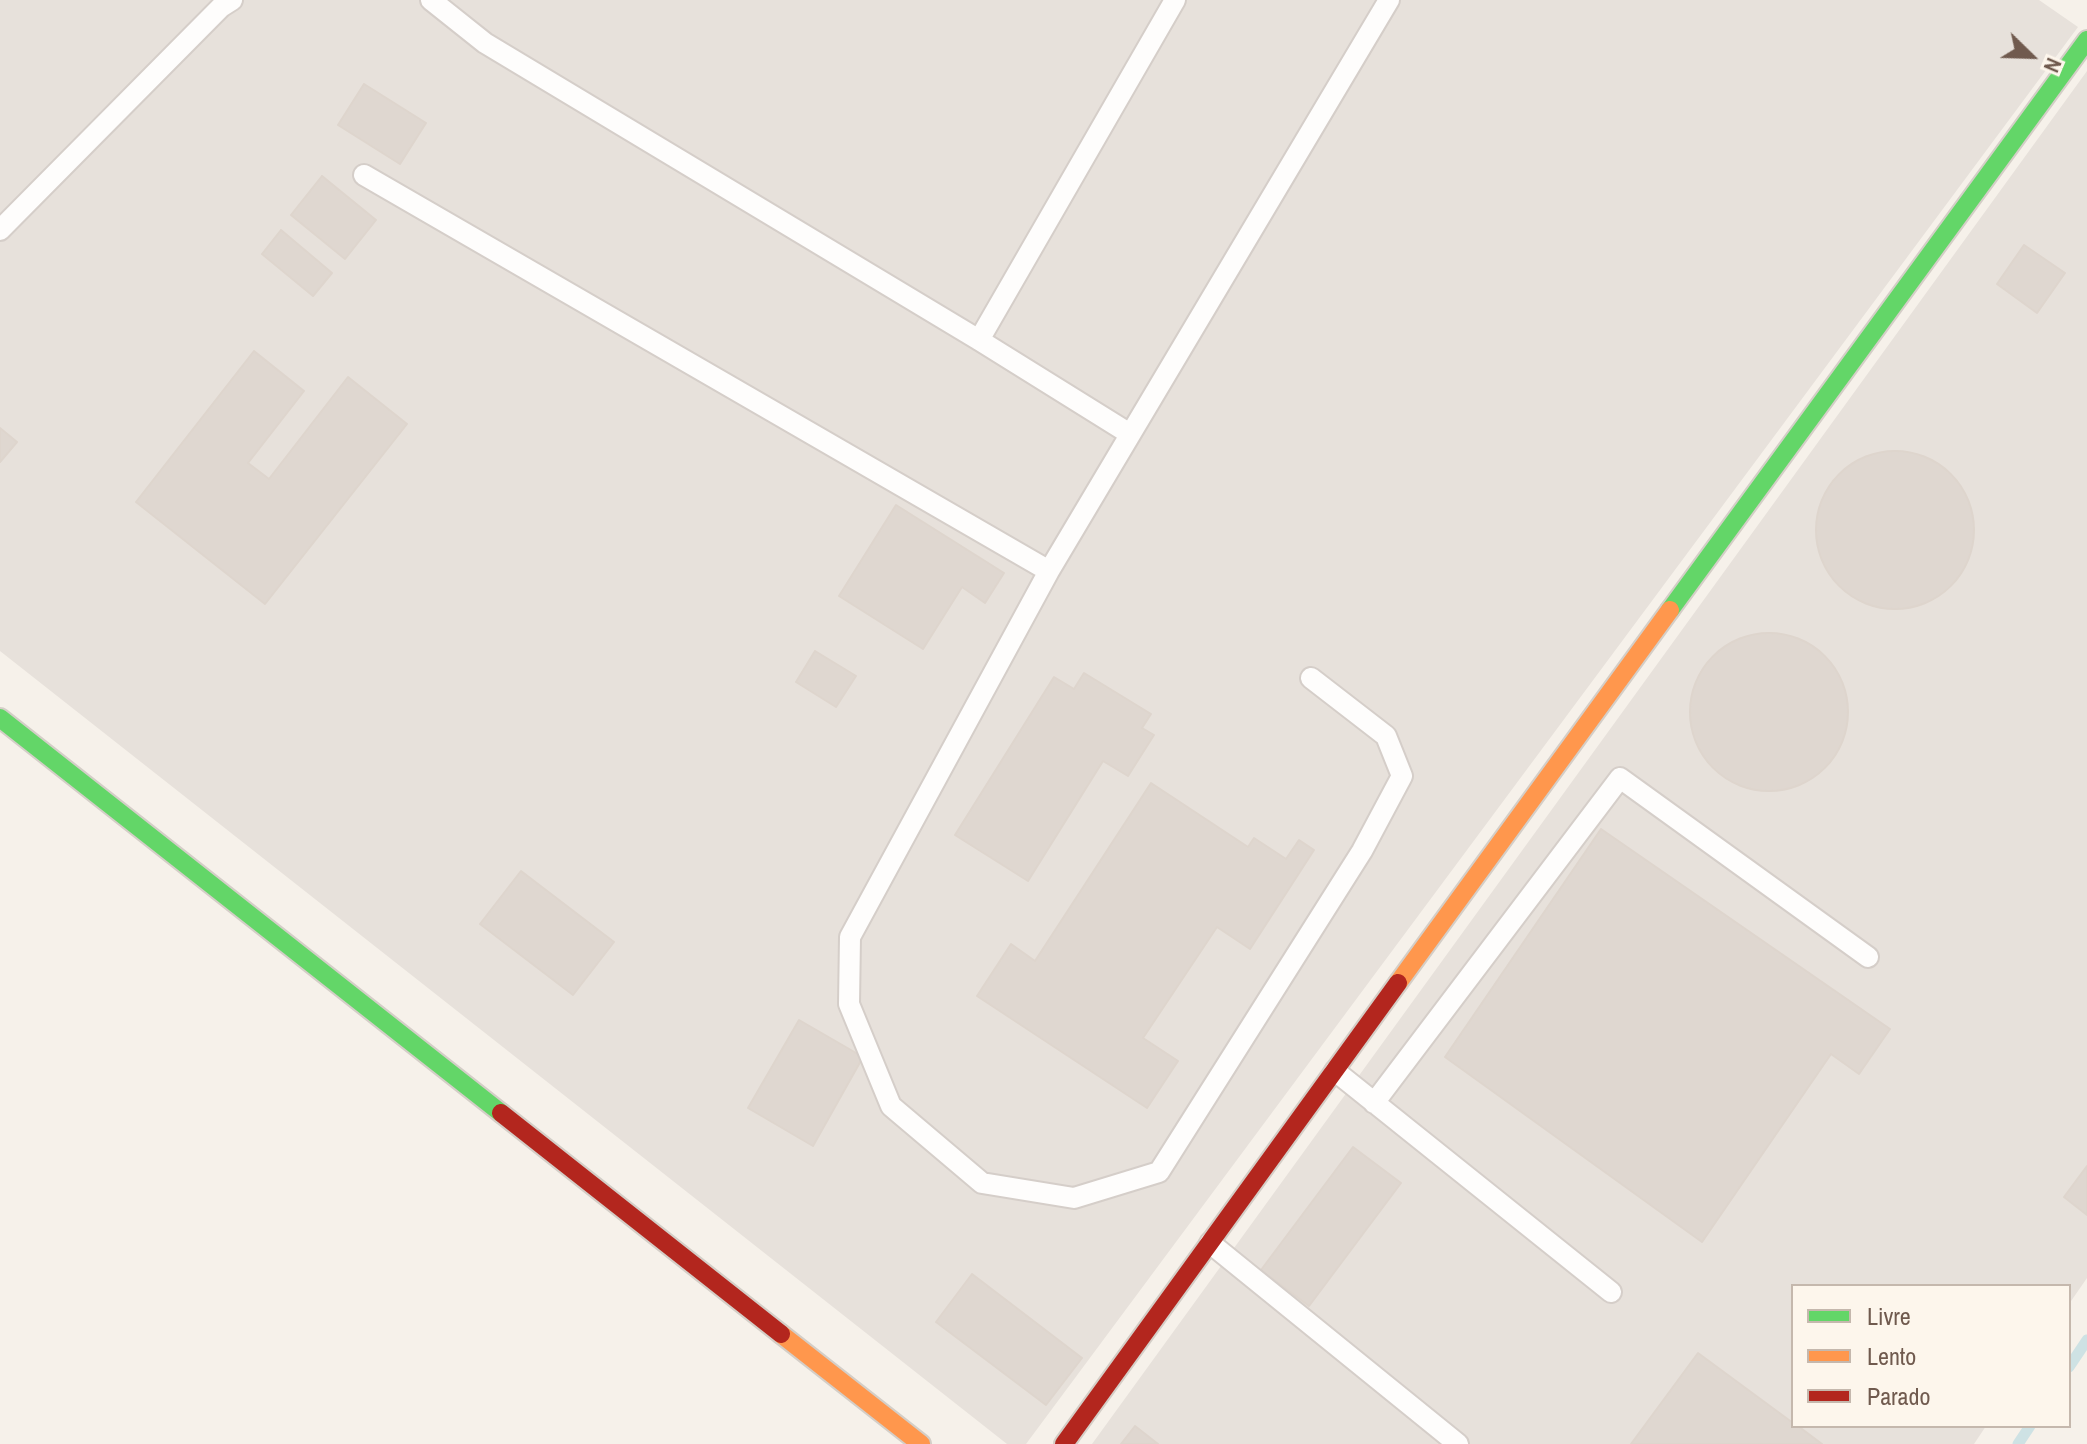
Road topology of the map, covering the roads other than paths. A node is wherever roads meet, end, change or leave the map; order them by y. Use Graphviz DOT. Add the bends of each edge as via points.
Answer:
graph roads {
  1 [pos="232,0"];
  2 [pos="431,0"];
  3 [pos="1175,0"];
  4 [pos="1389,0"];
  5 [pos="2087,40"];
  6 [pos="364,175"];
  7 [pos="0,230"];
  8 [pos="979,340"];
  9 [pos="1130,434"];
  10 [pos="1049,571"];
  11 [pos="1311,678"];
  12 [pos="0,718"];
  13 [pos="1868,957"];
  14 [pos="1335,1071"];
  15 [pos="1374,1103"];
  16 [pos="1210,1243"];
  17 [pos="1611,1292"];
  18 [pos="921,1444"];
  19 [pos="1064,1444"];
  20 [pos="1458,1444"];
  1 -- 7 [label="lane"];
  2 -- 8 [label="lane" via="485,43"];
  3 -- 8 [label="lane"];
  4 -- 9 [label="lane"];
  5 -- 14 [label="street"];
  6 -- 10 [label="lane"];
  8 -- 9 [label="lane"];
  9 -- 10 [label="lane"];
  10 -- 11 [label="lane" via="850,937 849,1004 891,1106 982,1183 1074,1198 1159,1172 1362,851 1402,776 1386,736"];
  12 -- 18 [label="street"];
  13 -- 15 [label="lane" via="1620,778"];
  14 -- 15 [label="lane"];
  14 -- 16 [label="street"];
  15 -- 17 [label="lane"];
  16 -- 19 [label="street"];
  16 -- 20 [label="lane"];
}
